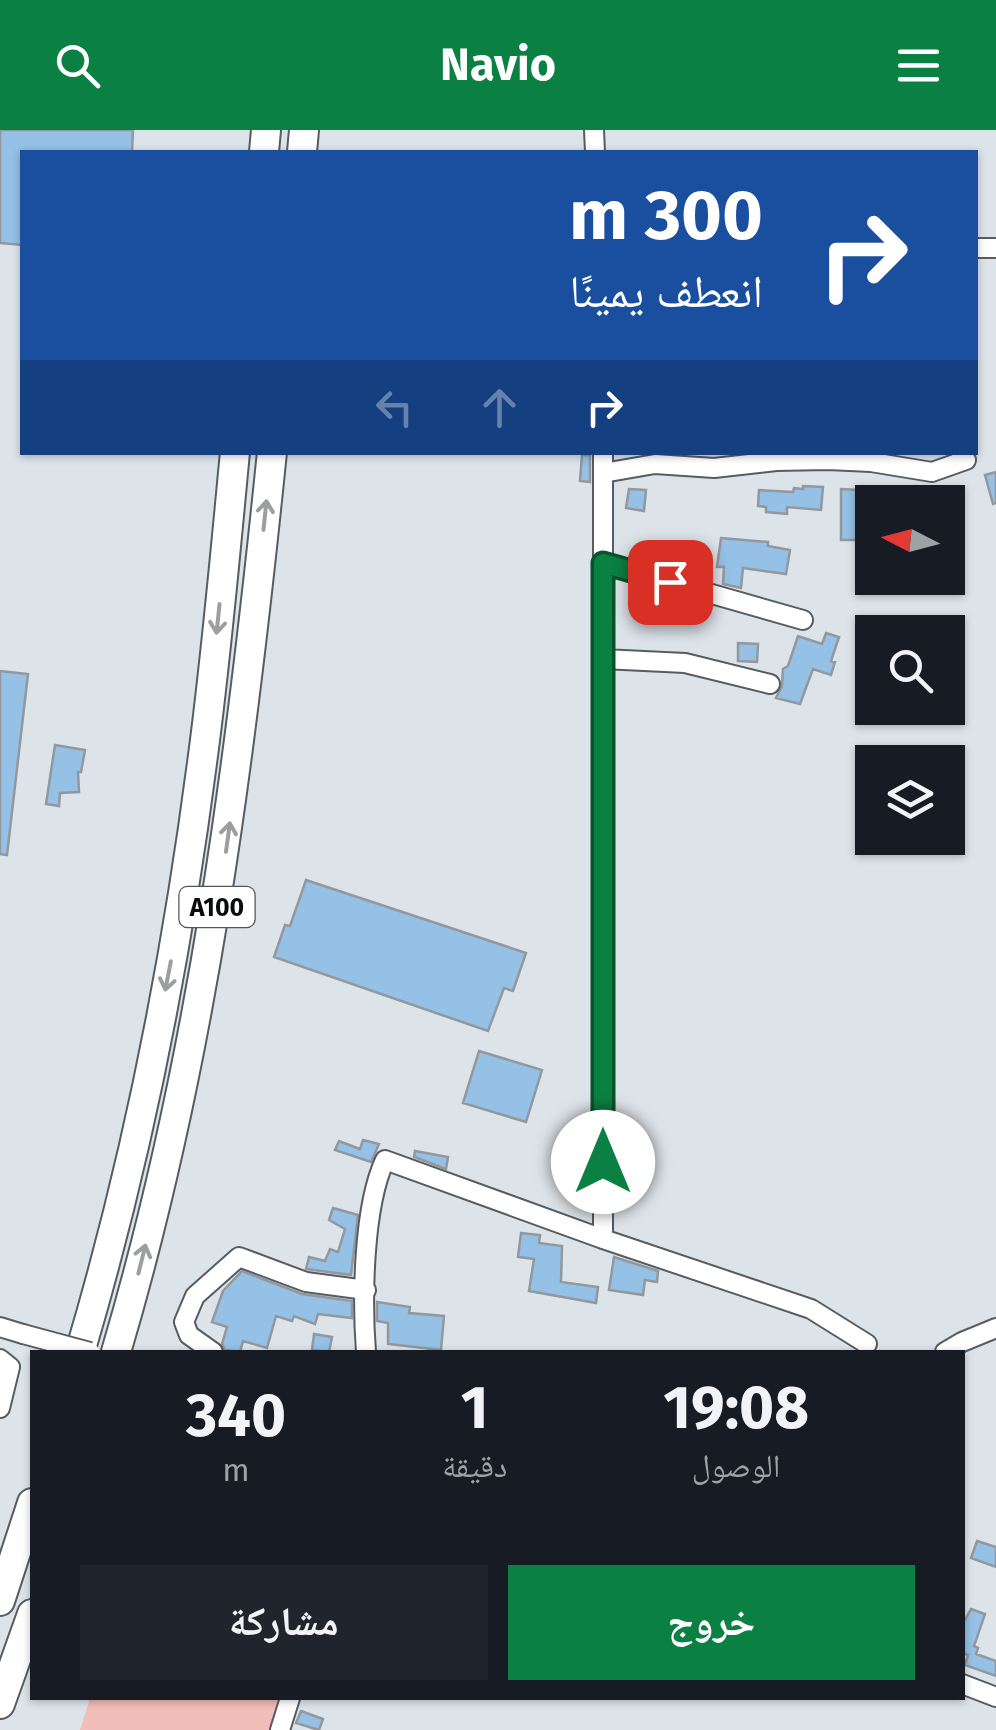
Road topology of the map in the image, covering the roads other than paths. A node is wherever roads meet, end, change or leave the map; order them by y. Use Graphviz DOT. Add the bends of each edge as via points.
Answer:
graph roads {
  1 [pos="235,455"];
  2 [pos="272,455"];
  3 [pos="603,455"];
  4 [pos="966,460"];
  5 [pos="603,472"];
  6 [pos="603,563"];
  7 [pos="803,620"];
  8 [pos="603,659"];
  9 [pos="770,684"];
  10 [pos="603,1239"];
  11 [pos="366,1290"];
  12 [pos="0,1328"];
  13 [pos="996,1328"];
  14 [pos="81,1350"];
  15 [pos="83,1350"];
  16 [pos="117,1350"];
  17 [pos="210,1350"];
  18 [pos="366,1350"];
  19 [pos="866,1350"];
  20 [pos="948,1350"];
  21 [pos="0,1359"];
  22 [pos="0,1408"];
  23 [pos="30,1509"];
  24 [pos="0,1600"];
  25 [pos="30,1620"];
  26 [pos="965,1685"];
  27 [pos="996,1696"];
  28 [pos="289,1700"];
  29 [pos="0,1704"];
  30 [pos="280,1730"];
  1 -- 14 [label="highway, A100 / A100, one-way" via="180,913 137,1135"];
  16 -- 2 [label="highway, A100, one-way" via="203,990 234,796"];
  3 -- 5 [label="street"];
  4 -- 5 [label="street" via="932,472 871,462 776,460"];
  5 -- 6 [label="street"];
  6 -- 7 [label="street"];
  6 -- 8 [label="street"];
  8 -- 9 [label="street" via="685,664"];
  8 -- 10 [label="street"];
  10 -- 11 [label="street" via="385,1160 368,1218"];
  10 -- 19 [label="street" via="811,1309"];
  11 -- 17 [label="street" via="306,1282 239,1257 196,1296 184,1322"];
  11 -- 18 [label="street"];
  12 -- 15 [label="street, bridge"];
  13 -- 20 [label="street"];
  21 -- 22 [label="street" via="10,1367"];
  23 -- 24 [label="highway"];
  25 -- 29 [label="highway"];
  26 -- 27 [label="street"];
  28 -- 30 [label="street"];
}
